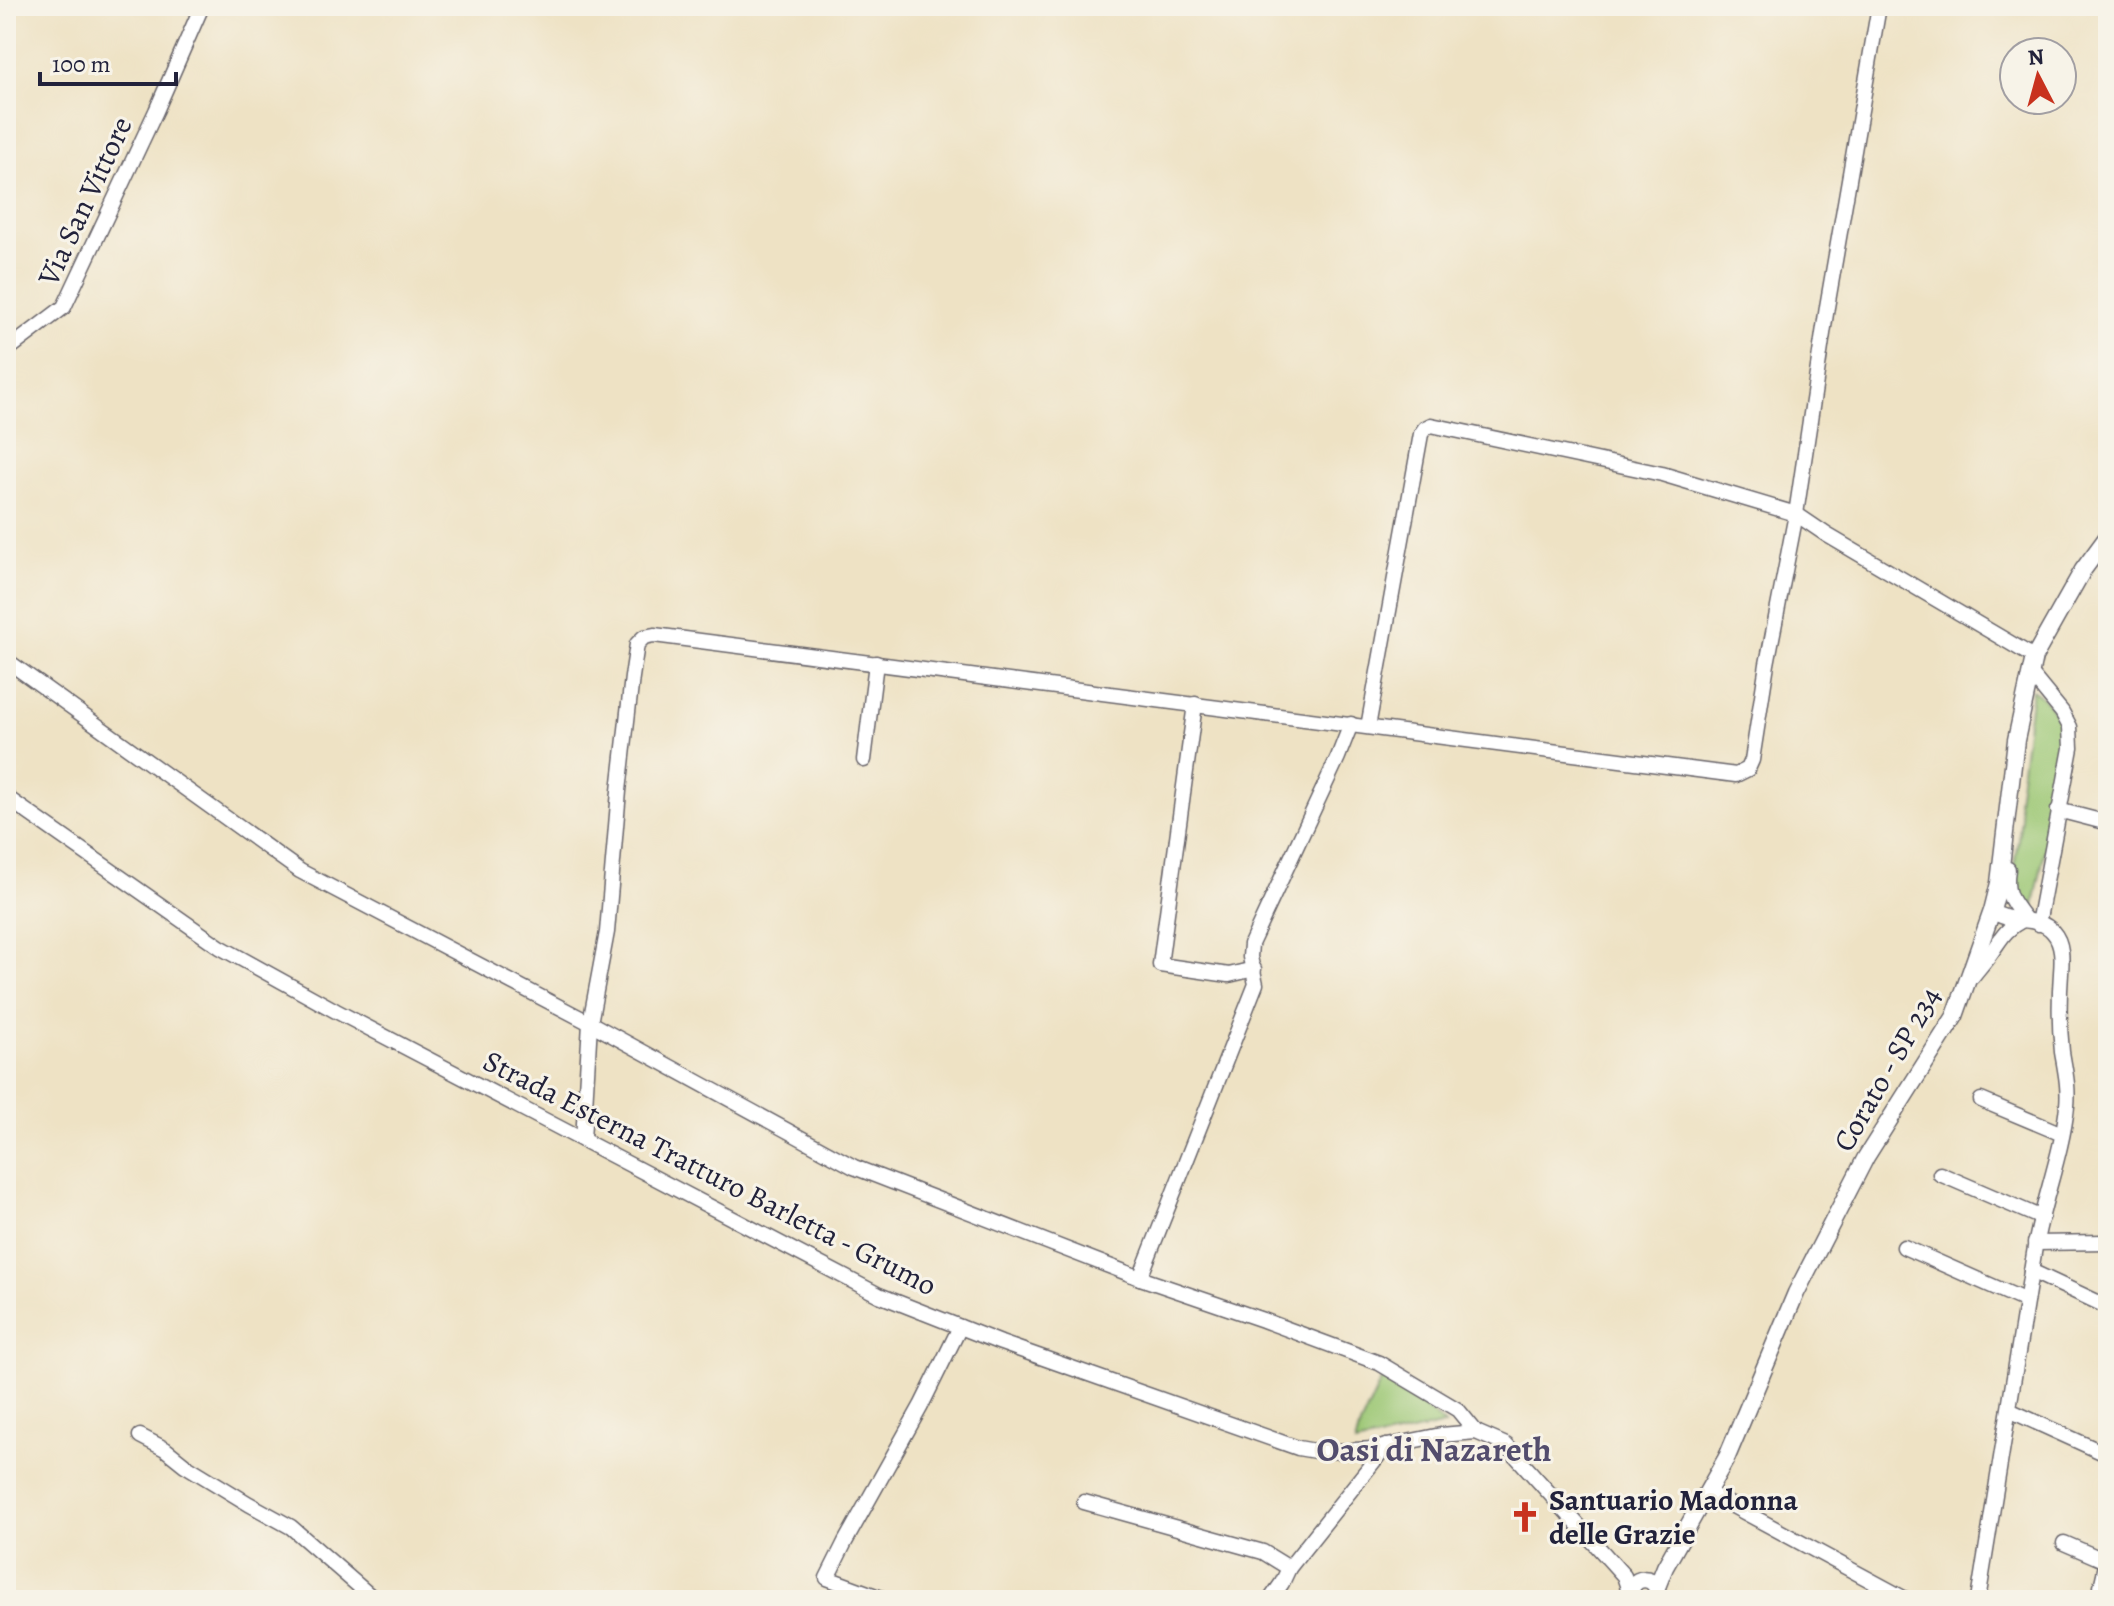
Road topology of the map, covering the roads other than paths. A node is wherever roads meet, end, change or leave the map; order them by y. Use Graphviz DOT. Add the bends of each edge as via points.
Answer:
graph roads {
  1 [pos="202,6"];
  2 [pos="1879,6"];
  3 [pos="6,351"];
  4 [pos="1796,514"];
  5 [pos="2108,536"];
  6 [pos="6,660"];
  7 [pos="876,663"];
  8 [pos="2032,665"];
  9 [pos="1195,704"];
  10 [pos="1351,724"];
  11 [pos="1368,727"];
  12 [pos="864,760"];
  13 [pos="6,797"];
  14 [pos="2058,810"];
  15 [pos="2108,823"];
  16 [pos="2006,836"];
  17 [pos="1992,911"];
  18 [pos="2032,922"];
  19 [pos="1254,969"];
  20 [pos="1968,981"];
  21 [pos="590,1023"];
  22 [pos="1981,1100"];
  23 [pos="2062,1134"];
  24 [pos="583,1140"];
  25 [pos="1940,1174"];
  26 [pos="2042,1218"];
  27 [pos="2108,1242"];
  28 [pos="2035,1243"];
  29 [pos="1904,1247"];
  30 [pos="2031,1271"];
  31 [pos="1140,1278"];
  32 [pos="2026,1301"];
  33 [pos="2108,1307"];
  34 [pos="960,1327"];
  35 [pos="2009,1410"];
  36 [pos="1476,1432"];
  37 [pos="140,1436"];
  38 [pos="1386,1446"];
  39 [pos="2108,1455"];
  40 [pos="1707,1492"];
  41 [pos="1084,1502"];
  42 [pos="2064,1543"];
  43 [pos="2107,1561"];
  44 [pos="1289,1568"];
  45 [pos="1645,1590"];
  46 [pos="375,1600"];
  47 [pos="887,1600"];
  48 [pos="1270,1600"];
  49 [pos="1907,1600"];
  50 [pos="1978,1600"];
  51 [pos="2098,1600"];
  1 -- 3 [label="street, Via San Vittore" via="64,307"];
  2 -- 4 [label="street"];
  4 -- 8 [label="street"];
  4 -- 11 [label="street" via="1752,760 1736,775"];
  4 -- 11 [label="street" via="1662,474 1431,425 1421,434"];
  5 -- 8 [label="main road, Corato - SP 234" via="2083,570"];
  6 -- 21 [label="street" via="300,871"];
  7 -- 9 [label="street"];
  7 -- 12 [label="street"];
  7 -- 21 [label="street" via="654,635 637,644 607,932"];
  8 -- 14 [label="street" via="2070,727"];
  8 -- 16 [label="main road, Corato - SP 234" via="2016,740"];
  9 -- 10 [label="street"];
  9 -- 19 [label="street" via="1160,965 1229,975"];
  10 -- 11 [label="street"];
  10 -- 19 [label="street" via="1251,944"];
  13 -- 24 [label="street, Strada Esterna Tratturo Barletta - Grumo" via="220,947"];
  14 -- 15 [label="street"];
  14 -- 18 [label="street"];
  16 -- 17 [label="main road, Corato - SP 234"];
  16 -- 18 [label="street" via="2011,902"];
  17 -- 18 [label="street" via="2009,920"];
  17 -- 20 [label="main road, Corato - SP 234"];
  18 -- 20 [label="street" via="2011,926 2002,934"];
  18 -- 23 [label="street" via="2053,932 2061,947 2060,1029 2068,1083"];
  19 -- 31 [label="street" via="1256,984"];
  20 -- 40 [label="main road, Corato - SP 234" via="1955,1016 1866,1157 1796,1293"];
  21 -- 24 [label="street"];
  21 -- 31 [label="street" via="854,1167"];
  22 -- 23 [label="street"];
  23 -- 26 [label="street"];
  24 -- 34 [label="street, Strada Esterna Tratturo Barletta - Grumo" via="879,1295"];
  25 -- 26 [label="street"];
  26 -- 28 [label="street"];
  27 -- 28 [label="street"];
  28 -- 30 [label="street"];
  29 -- 32 [label="street"];
  30 -- 32 [label="street"];
  30 -- 33 [label="street"];
  31 -- 36 [label="street" via="1379,1363 1458,1410"];
  32 -- 35 [label="street"];
  34 -- 38 [label="street, Strada Esterna Tratturo Barletta - Grumo" via="1298,1448 1321,1452"];
  34 -- 47 [label="street" via="827,1578"];
  35 -- 39 [label="street"];
  35 -- 50 [label="street"];
  36 -- 38 [label="street, Strada Esterna Tratturo Barletta - Grumo"];
  36 -- 45 [label="street" via="1506,1445"];
  37 -- 46 [label="street" via="291,1527"];
  38 -- 44 [label="street"];
  40 -- 45 [label="main road, Corato - SP 234" via="1665,1567"];
  40 -- 49 [label="street"];
  41 -- 44 [label="street" via="1263,1552"];
  42 -- 43 [label="street"];
  43 -- 51 [label="street"];
  44 -- 48 [label="street"];
}
